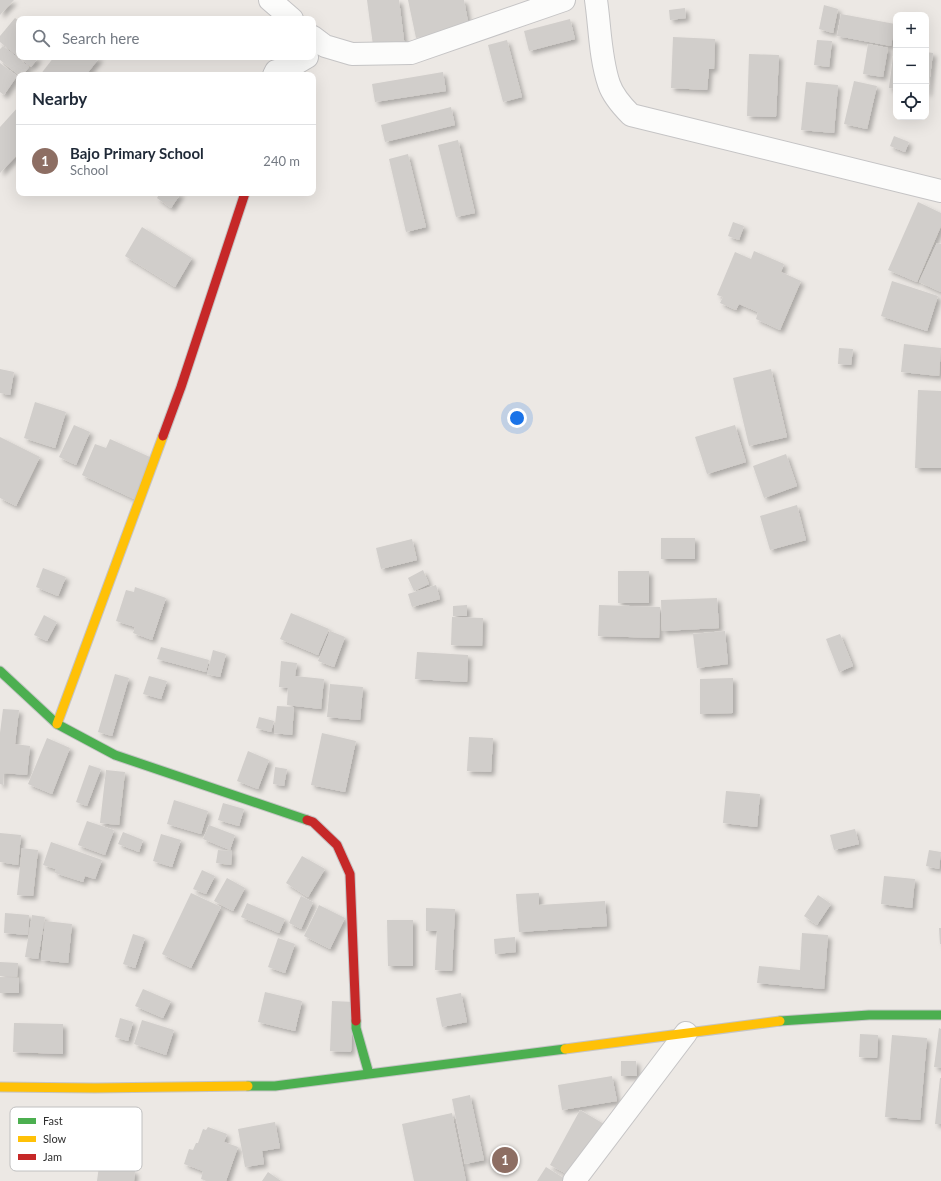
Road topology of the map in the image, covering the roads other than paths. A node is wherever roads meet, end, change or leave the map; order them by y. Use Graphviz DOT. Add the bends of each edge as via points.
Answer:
graph roads {
  1 [pos="270,0"];
  2 [pos="564,0"];
  3 [pos="596,0"];
  4 [pos="289,16"];
  5 [pos="316,48"];
  6 [pos="299,60"];
  7 [pos="276,72"];
  8 [pos="941,191"];
  9 [pos="244,196"];
  10 [pos="0,671"];
  11 [pos="57,724"];
  12 [pos="941,1015"];
  13 [pos="686,1033"];
  14 [pos="369,1074"];
  15 [pos="0,1087"];
  16 [pos="574,1181"];
  1 -- 4 [label="street"];
  2 -- 5 [label="street" via="411,53 352,54"];
  3 -- 8 [label="street" via="609,85 618,102 630,114"];
  6 -- 7 [label="street"];
  9 -- 11 [label="street" via="181,387"];
  10 -- 11 [label="street"];
  11 -- 14 [label="street" via="115,755 313,822 337,845 350,874 356,1028"];
  12 -- 13 [label="street" via="869,1015 770,1022"];
  13 -- 14 [label="street"];
  13 -- 16 [label="street"];
  14 -- 15 [label="street" via="275,1086"];
}
